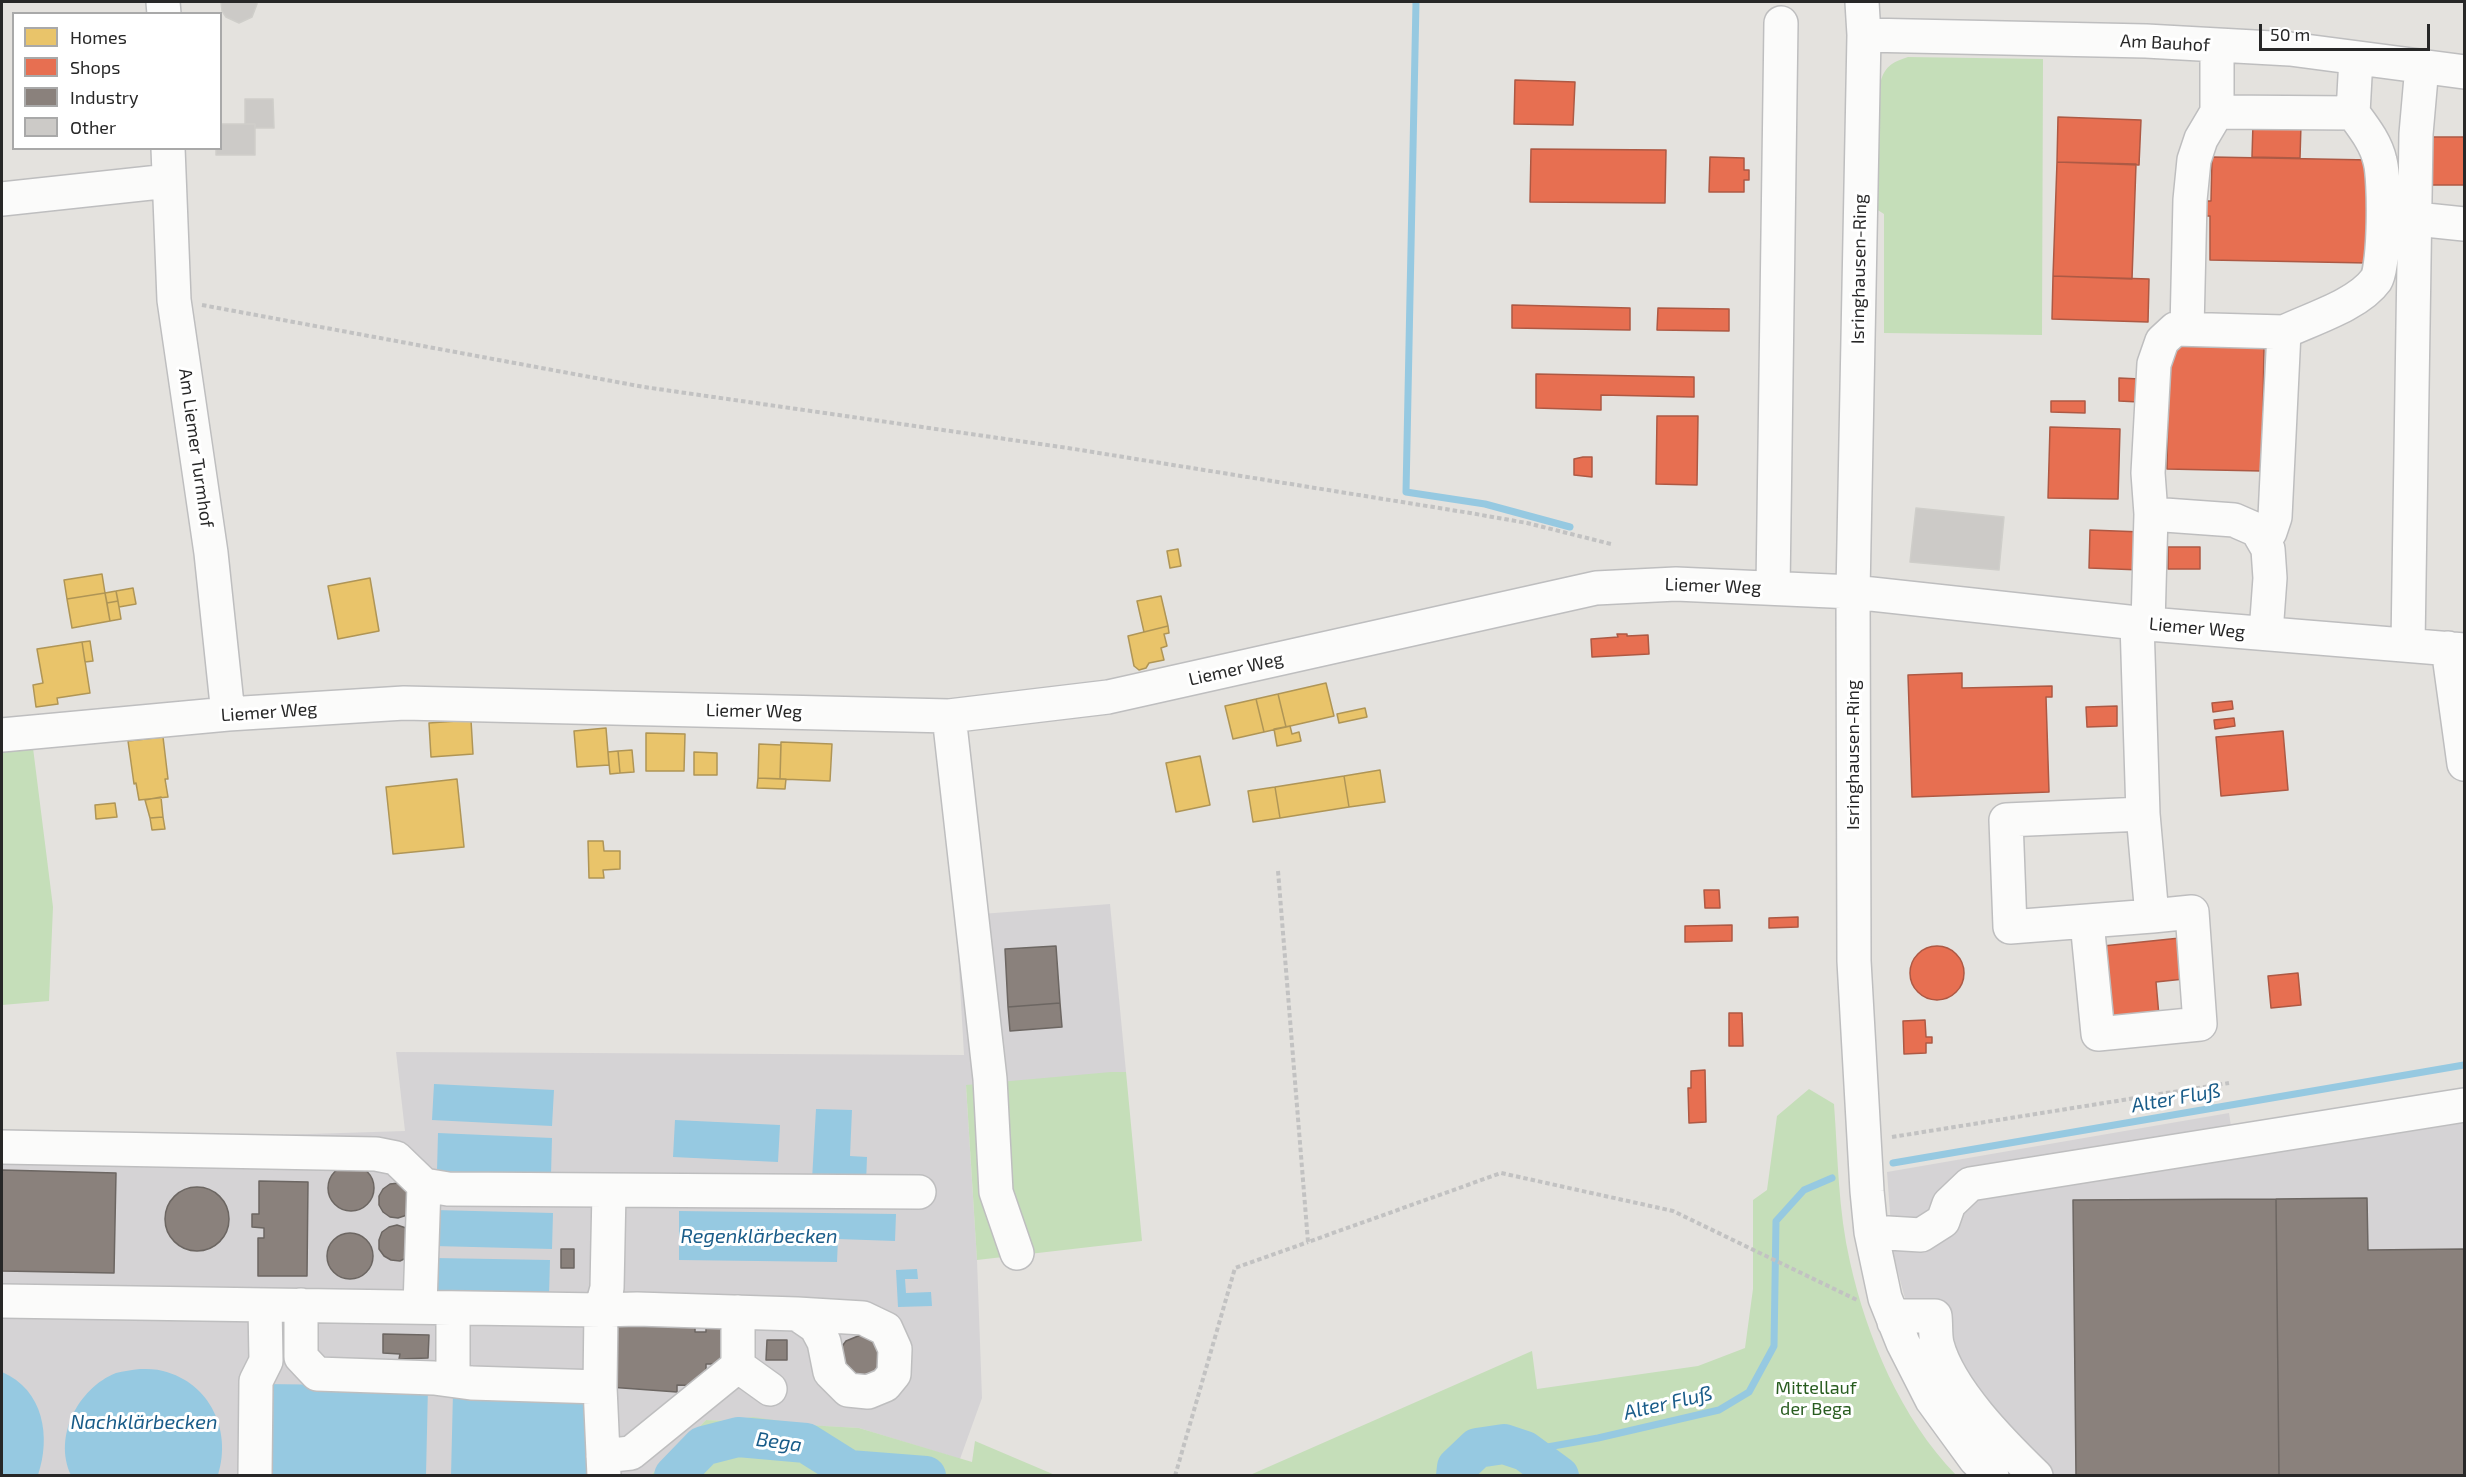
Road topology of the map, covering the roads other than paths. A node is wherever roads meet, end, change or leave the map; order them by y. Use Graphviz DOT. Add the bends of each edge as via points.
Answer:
graph roads {
  1 [pos="1862,2"];
  2 [pos="1781,23"];
  3 [pos="1864,35"];
  4 [pos="2217,45"];
  5 [pos="2355,58"];
  6 [pos="2422,66"];
  7 [pos="2464,72"];
  8 [pos="2217,112"];
  9 [pos="2353,113"];
  10 [pos="168,150"];
  11 [pos="169,181"];
  12 [pos="2,199"];
  13 [pos="2415,219"];
  14 [pos="2464,224"];
  15 [pos="2187,329"];
  16 [pos="2284,332"];
  17 [pos="2151,514"];
  18 [pos="2264,541"];
  19 [pos="1773,588"];
  20 [pos="1853,592"];
  21 [pos="2142,623"];
  22 [pos="2266,633"];
  23 [pos="2408,645"];
  24 [pos="2456,649"];
  25 [pos="228,714"];
  26 [pos="949,716"];
  27 [pos="2,735"];
  28 [pos="2464,764"];
  29 [pos="2143,814"];
  30 [pos="2152,916"];
  31 [pos="2087,922"];
  32 [pos="2464,1105"];
  33 [pos="2,1147"];
  34 [pos="424,1185"];
  35 [pos="609,1191"];
  36 [pos="919,1192"];
  37 [pos="1871,1233"];
  38 [pos="1017,1253"];
  39 [pos="2,1301"];
  40 [pos="265,1305"];
  41 [pos="301,1305"];
  42 [pos="420,1306"];
  43 [pos="453,1308"];
  44 [pos="601,1310"];
  45 [pos="1889,1310"];
  46 [pos="738,1312"];
  47 [pos="797,1314"];
  48 [pos="738,1366"];
  49 [pos="453,1380"];
  50 [pos="600,1387"];
  51 [pos="770,1389"];
  52 [pos="604,1466"];
  53 [pos="255,1476"];
  54 [pos="1992,1476"];
  55 [pos="2036,1476"];
  1 -- 3 [label="street, Isringhausen-Ring"];
  2 -- 19 [label="street"];
  3 -- 4 [label="street, Am Bauhof"];
  3 -- 20 [label="street, Isringhausen-Ring"];
  4 -- 5 [label="street, Am Bauhof"];
  4 -- 8 [label="street"];
  5 -- 6 [label="street, Am Bauhof"];
  5 -- 9 [label="street"];
  6 -- 7 [label="street, Am Bauhof"];
  6 -- 13 [label="street"];
  8 -- 9 [label="street"];
  8 -- 15 [label="street" via="2194,160"];
  9 -- 16 [label="street" via="2373,141 2381,162 2382,259 2376,279 2355,299"];
  10 -- 11 [label="street, Am Liemer Turmhof"];
  11 -- 12 [label="street"];
  11 -- 25 [label="street, Am Liemer Turmhof" via="174,300 211,553"];
  13 -- 14 [label="street"];
  13 -- 23 [label="street"];
  15 -- 16 [label="street"];
  15 -- 17 [label="street" via="2175,328 2162,341 2154,364 2148,473"];
  16 -- 18 [label="street" via="2275,517"];
  17 -- 18 [label="street" via="2234,520 2257,530"];
  17 -- 21 [label="street"];
  18 -- 22 [label="street" via="2270,578"];
  19 -- 20 [label="street, Liemer Weg"];
  19 -- 26 [label="street, Liemer Weg" via="1676,584 1596,588 1108,697"];
  20 -- 21 [label="street, Liemer Weg"];
  20 -- 37 [label="street, Isringhausen-Ring" via="1854,961"];
  21 -- 22 [label="street, Liemer Weg"];
  21 -- 29 [label="street"];
  22 -- 23 [label="street, Liemer Weg"];
  23 -- 24 [label="street, Liemer Weg"];
  24 -- 28 [label="street"];
  25 -- 26 [label="street, Liemer Weg" via="404,703"];
  25 -- 27 [label="street, Liemer Weg"];
  26 -- 38 [label="street" via="990,1079 996,1192"];
  29 -- 30 [label="street"];
  29 -- 31 [label="street" via="2006,820 2010,927"];
  30 -- 31 [label="street"];
  30 -- 31 [label="street" via="2192,912 2200,1024 2098,1034"];
  32 -- 37 [label="street" via="1970,1184 1949,1204 1943,1221 1921,1235"];
  33 -- 34 [label="street" via="376,1154 396,1158"];
  34 -- 35 [label="street" via="448,1189"];
  34 -- 42 [label="street"];
  35 -- 36 [label="street"];
  35 -- 44 [label="street" via="607,1288"];
  37 -- 45 [label="street, Isringhausen-Ring"];
  39 -- 40 [label="street"];
  40 -- 41 [label="street"];
  40 -- 53 [label="street" via="266,1361 256,1381"];
  41 -- 42 [label="street"];
  41 -- 49 [label="street" via="301,1357 317,1374"];
  42 -- 43 [label="street"];
  43 -- 44 [label="street"];
  43 -- 49 [label="street"];
  44 -- 46 [label="street"];
  44 -- 50 [label="street"];
  45 -- 54 [label="street, Isringhausen-Ring" via="1932,1400 1975,1460"];
  45 -- 55 [label="street" via="1904,1316 1935,1316 1937,1344 1954,1379 1995,1436"];
  46 -- 47 [label="street"];
  46 -- 48 [label="street"];
  48 -- 51 [label="street"];
  48 -- 52 [label="street" via="631,1453"];
  49 -- 50 [label="street"];
  50 -- 52 [label="street"];
}
